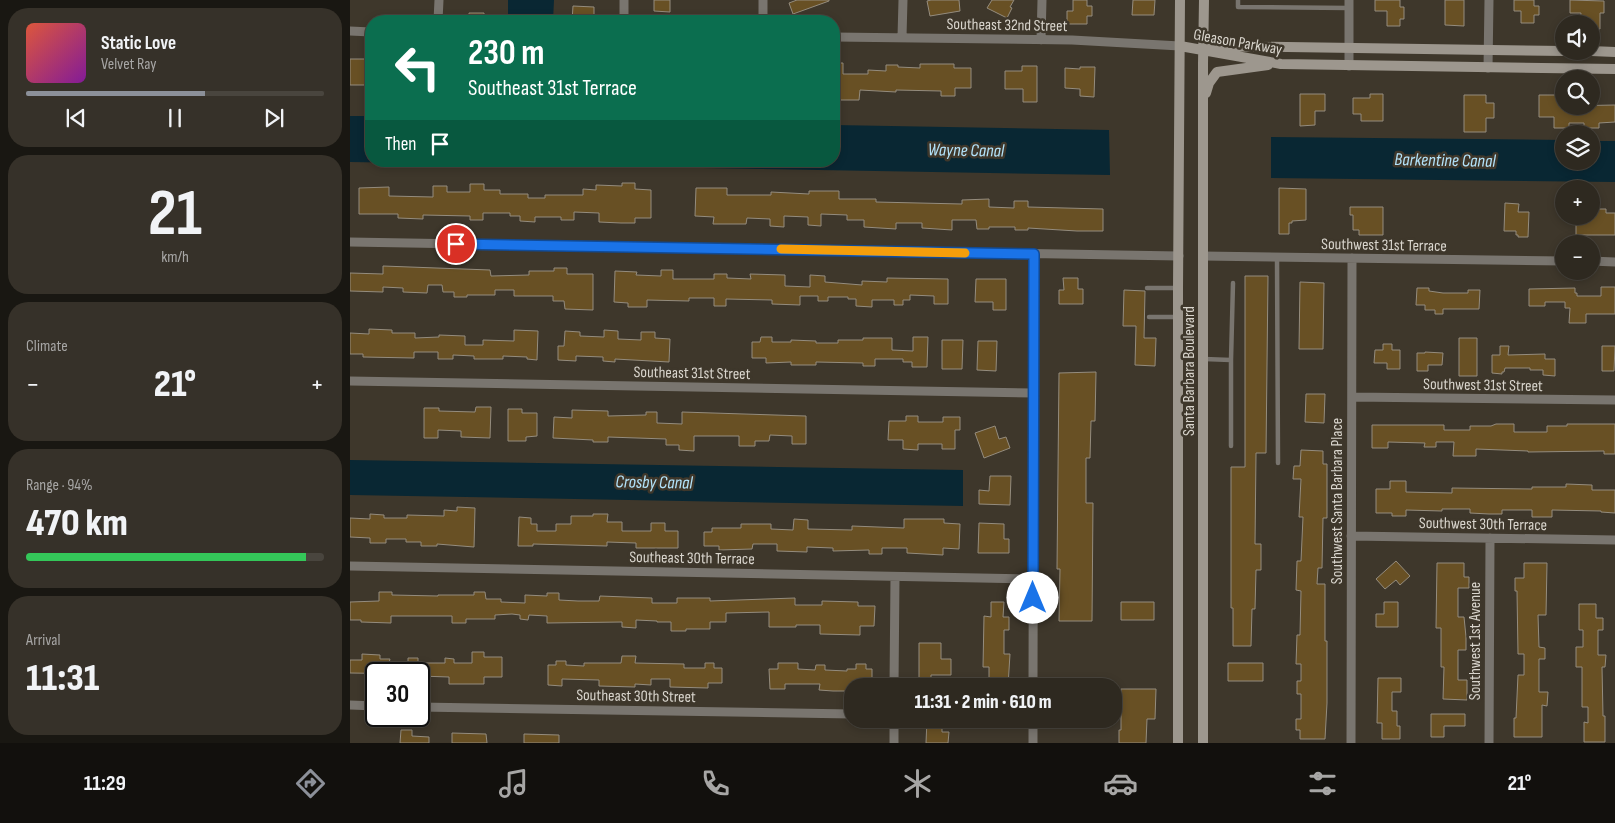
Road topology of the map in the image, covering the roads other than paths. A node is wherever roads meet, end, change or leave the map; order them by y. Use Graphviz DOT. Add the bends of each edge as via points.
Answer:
graph roads {
  1 [pos="439,0"];
  2 [pos="624,0"];
  3 [pos="763,0"];
  4 [pos="903,0"];
  5 [pos="1042,0"];
  6 [pos="1180,0"];
  7 [pos="1204,0"];
  8 [pos="1238,0"];
  9 [pos="1277,0"];
  10 [pos="1489,0"];
  11 [pos="1349,4"];
  12 [pos="1277,7"];
  13 [pos="438,15"];
  14 [pos="624,15"];
  15 [pos="763,15"];
  16 [pos="350,31"];
  17 [pos="365,32"];
  18 [pos="840,37"];
  19 [pos="902,38"];
  20 [pos="1041,40"];
  21 [pos="1180,46"];
  22 [pos="1203,48"];
  23 [pos="1349,48"];
  24 [pos="1488,50"];
  25 [pos="1555,51"];
  26 [pos="1600,51"];
  27 [pos="1615,52"];
  28 [pos="1281,64"];
  29 [pos="1349,66"];
  30 [pos="1488,68"];
  31 [pos="1615,69"];
  32 [pos="1203,104"];
  33 [pos="350,242"];
  34 [pos="1034,254"];
  35 [pos="1178,256"];
  36 [pos="1203,256"];
  37 [pos="1277,257"];
  38 [pos="1352,258"];
  39 [pos="1555,261"];
  40 [pos="1600,262"];
  41 [pos="1615,262"];
  42 [pos="1233,284"];
  43 [pos="1147,288"];
  44 [pos="1178,288"];
  45 [pos="1149,316"];
  46 [pos="1178,317"];
  47 [pos="1203,359"];
  48 [pos="1231,360"];
  49 [pos="350,381"];
  50 [pos="1033,393"];
  51 [pos="1352,397"];
  52 [pos="1615,400"];
  53 [pos="1231,446"];
  54 [pos="1278,463"];
  55 [pos="1351,536"];
  56 [pos="1490,538"];
  57 [pos="1615,540"];
  58 [pos="350,566"];
  59 [pos="895,577"];
  60 [pos="1034,579"];
  61 [pos="894,678"];
  62 [pos="1033,678"];
  63 [pos="350,705"];
  64 [pos="365,706"];
  65 [pos="430,707"];
  66 [pos="844,714"];
  67 [pos="894,728"];
  68 [pos="1033,728"];
  69 [pos="894,743"];
  70 [pos="1033,743"];
  71 [pos="1178,743"];
  72 [pos="1203,743"];
  73 [pos="1351,743"];
  74 [pos="1489,743"];
  1 -- 13 [label="street"];
  2 -- 14 [label="street"];
  3 -- 15 [label="street"];
  4 -- 19 [label="street"];
  5 -- 20 [label="street"];
  6 -- 21 [label="main road, Santa Barbara Boulevard"];
  7 -- 22 [label="main road, Santa Barbara Boulevard"];
  8 -- 12 [label="lane" via="1238,7"];
  9 -- 12 [label="lane"];
  10 -- 24 [label="street"];
  11 -- 12 [label="lane"];
  11 -- 23 [label="street"];
  16 -- 17 [label="street"];
  18 -- 19 [label="street, Southeast 32nd Street"];
  19 -- 20 [label="street, Southeast 32nd Street"];
  20 -- 21 [label="street, Southeast 32nd Street"];
  21 -- 22 [label="main road, Gleason Parkway"];
  21 -- 35 [label="main road, Santa Barbara Boulevard"];
  22 -- 23 [label="main road, Gleason Parkway"];
  22 -- 28 [label="main road, Gleason Parkway"];
  22 -- 32 [label="main road, Santa Barbara Boulevard"];
  23 -- 24 [label="main road, Gleason Parkway"];
  23 -- 29 [label="street"];
  24 -- 25 [label="main road, Gleason Parkway"];
  24 -- 30 [label="street"];
  26 -- 27 [label="main road"];
  28 -- 29 [label="main road, Gleason Parkway"];
  28 -- 32 [label="main road" via="1217,72 1209,83"];
  29 -- 30 [label="main road, Gleason Parkway"];
  30 -- 31 [label="main road, Gleason Parkway"];
  32 -- 36 [label="main road, Santa Barbara Boulevard"];
  33 -- 34 [label="street"];
  34 -- 35 [label="street"];
  34 -- 50 [label="street"];
  35 -- 44 [label="main road, Santa Barbara Boulevard"];
  36 -- 37 [label="street, Southwest 31st Terrace"];
  36 -- 47 [label="main road, Santa Barbara Boulevard"];
  37 -- 38 [label="street, Southwest 31st Terrace"];
  37 -- 54 [label="lane"];
  38 -- 39 [label="street, Southwest 31st Terrace"];
  38 -- 51 [label="street, Southwest Santa Barbara Place"];
  40 -- 41 [label="street"];
  42 -- 48 [label="lane"];
  43 -- 44 [label="lane"];
  44 -- 46 [label="main road, Santa Barbara Boulevard"];
  45 -- 46 [label="lane"];
  46 -- 71 [label="main road, Santa Barbara Boulevard"];
  47 -- 48 [label="lane"];
  47 -- 72 [label="main road, Santa Barbara Boulevard"];
  48 -- 53 [label="lane"];
  49 -- 50 [label="street, Southeast 31st Street"];
  50 -- 60 [label="street"];
  51 -- 52 [label="street, Southwest 31st Street"];
  51 -- 55 [label="street, Southwest Santa Barbara Place"];
  55 -- 56 [label="street, Southwest 30th Terrace"];
  55 -- 73 [label="street, Southwest Santa Barbara Place"];
  56 -- 57 [label="street, Southwest 30th Terrace"];
  56 -- 74 [label="street, Southwest 1st Avenue"];
  58 -- 59 [label="street, Southeast 30th Terrace"];
  59 -- 60 [label="street, Southeast 30th Terrace"];
  59 -- 61 [label="street"];
  60 -- 62 [label="street"];
  63 -- 64 [label="street"];
  65 -- 66 [label="street, Southeast 30th Street"];
  67 -- 69 [label="street"];
  68 -- 70 [label="street"];
}
